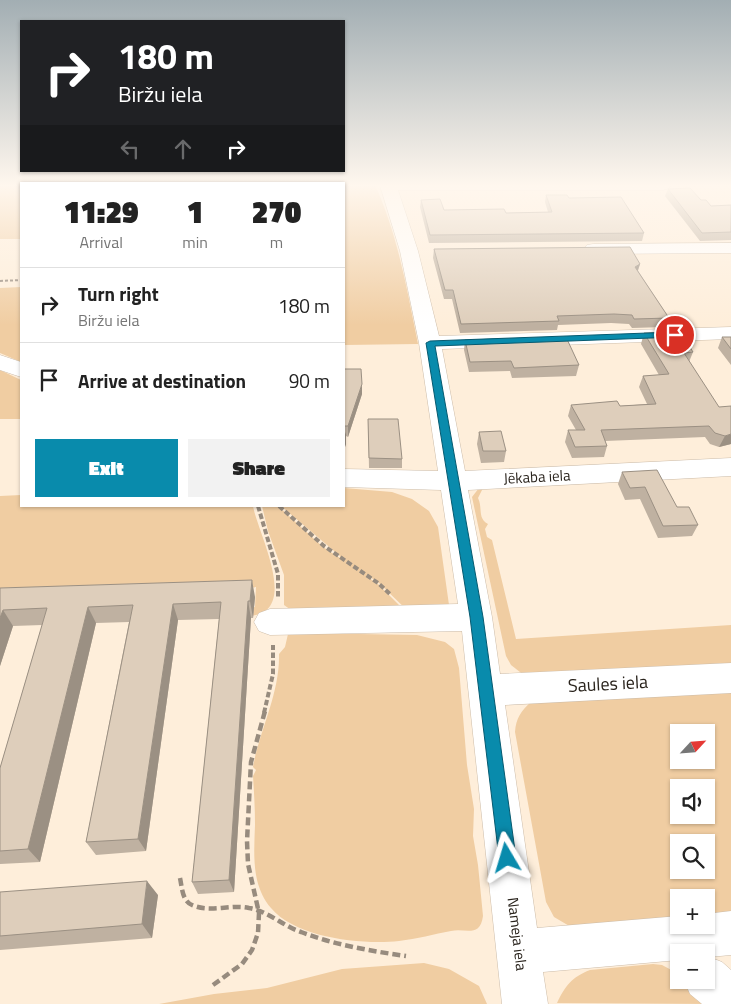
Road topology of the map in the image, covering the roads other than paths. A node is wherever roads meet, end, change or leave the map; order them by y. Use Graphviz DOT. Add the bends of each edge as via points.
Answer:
graph roads {
  1 [pos="410,232"];
  2 [pos="731,248"];
  3 [pos="575,249"];
  4 [pos="731,333"];
  5 [pos="430,343"];
  6 [pos="0,362"];
  7 [pos="20,370"];
  8 [pos="731,467"];
  9 [pos="345,478"];
  10 [pos="453,481"];
  11 [pos="476,617"];
  12 [pos="270,622"];
  13 [pos="731,678"];
  14 [pos="486,690"];
  15 [pos="731,933"];
  16 [pos="683,944"];
  17 [pos="670,947"];
  18 [pos="520,951"];
  19 [pos="715,986"];
  20 [pos="731,999"];
  21 [pos="526,1004"];
  1 -- 5 [label="street, Nameja iela" via="419,251"];
  2 -- 3 [label="street"];
  4 -- 5 [label="street"];
  5 -- 10 [label="street, Nameja iela"];
  6 -- 7 [label="street"];
  8 -- 10 [label="street, Jēkaba iela"];
  9 -- 10 [label="street, Jēkaba iela"];
  10 -- 11 [label="street, Nameja iela"];
  11 -- 12 [label="street"];
  11 -- 14 [label="street, Nameja iela"];
  13 -- 14 [label="street, Saules iela"];
  14 -- 18 [label="street, Nameja iela"];
  15 -- 16 [label="street"];
  17 -- 18 [label="street"];
  18 -- 21 [label="street, Nameja iela"];
  19 -- 20 [label="street"];
}
